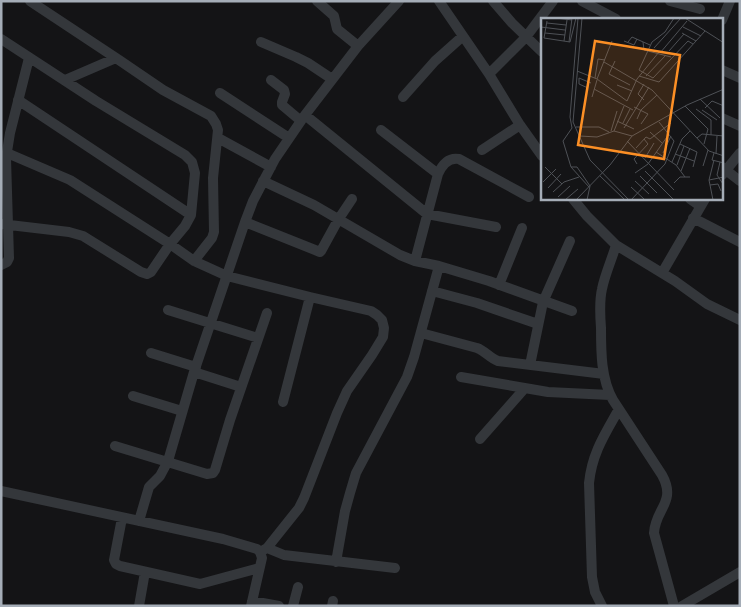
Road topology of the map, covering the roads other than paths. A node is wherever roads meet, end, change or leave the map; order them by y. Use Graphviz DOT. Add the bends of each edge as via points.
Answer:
graph roads {
  1 [pos="30,1"];
  2 [pos="317,1"];
  3 [pos="399,1"];
  4 [pos="439,1"];
  5 [pos="493,1"];
  6 [pos="553,1"];
  7 [pos="582,1"];
  8 [pos="670,1"];
  9 [pos="730,1"];
  10 [pos="700,9"];
  11 [pos="599,15"];
  12 [pos="612,18"];
  13 [pos="723,18"];
  14 [pos="463,36"];
  15 [pos="526,37"];
  16 [pos="1,39"];
  17 [pos="261,42"];
  18 [pos="358,46"];
  19 [pos="541,51"];
  20 [pos="29,58"];
  21 [pos="116,58"];
  22 [pos="724,71"];
  23 [pos="489,74"];
  24 [pos="740,78"];
  25 [pos="332,79"];
  26 [pos="65,80"];
  27 [pos="271,80"];
  28 [pos="220,93"];
  29 [pos="403,97"];
  30 [pos="18,100"];
  31 [pos="303,118"];
  32 [pos="724,119"];
  33 [pos="520,125"];
  34 [pos="740,126"];
  35 [pos="380,130"];
  36 [pos="5,137"];
  37 [pos="218,138"];
  38 [pos="289,138"];
  39 [pos="482,150"];
  40 [pos="7,153"];
  41 [pos="740,153"];
  42 [pos="541,155"];
  43 [pos="271,167"];
  44 [pos="724,171"];
  45 [pos="438,174"];
  46 [pos="263,181"];
  47 [pos="740,181"];
  48 [pos="529,197"];
  49 [pos="352,199"];
  50 [pos="574,200"];
  51 [pos="702,203"];
  52 [pos="427,214"];
  53 [pos="191,215"];
  54 [pos="693,218"];
  55 [pos="338,220"];
  56 [pos="245,222"];
  57 [pos="4,225"];
  58 [pos="496,227"];
  59 [pos="522,228"];
  60 [pos="570,240"];
  61 [pos="740,242"];
  62 [pos="170,244"];
  63 [pos="616,245"];
  64 [pos="194,261"];
  65 [pos="415,261"];
  66 [pos="1,265"];
  67 [pos="439,266"];
  68 [pos="662,273"];
  69 [pos="227,276"];
  70 [pos="499,285"];
  71 [pos="432,291"];
  72 [pos="310,297"];
  73 [pos="544,302"];
  74 [pos="168,310"];
  75 [pos="572,311"];
  76 [pos="267,313"];
  77 [pos="740,320"];
  78 [pos="210,324"];
  79 [pos="538,324"];
  80 [pos="421,333"];
  81 [pos="258,338"];
  82 [pos="152,353"];
  83 [pos="530,365"];
  84 [pos="195,370"];
  85 [pos="604,374"];
  86 [pos="461,377"];
  87 [pos="241,387"];
  88 [pos="525,388"];
  89 [pos="610,395"];
  90 [pos="133,396"];
  91 [pos="283,402"];
  92 [pos="619,409"];
  93 [pos="182,411"];
  94 [pos="480,439"];
  95 [pos="115,446"];
  96 [pos="168,462"];
  97 [pos="1,491"];
  98 [pos="122,518"];
  99 [pos="139,521"];
  100 [pos="264,550"];
  101 [pos="336,562"];
  102 [pos="259,568"];
  103 [pos="395,568"];
  104 [pos="145,572"];
  105 [pos="740,572"];
  106 [pos="298,587"];
  107 [pos="251,603"];
  108 [pos="139,606"];
  109 [pos="279,606"];
  110 [pos="293,606"];
  111 [pos="602,606"];
  112 [pos="674,606"];
  113 [pos="682,606"];
  1 -- 21 [label="street"];
  2 -- 18 [label="street" via="334,16 337,30"];
  3 -- 18 [label="street"];
  4 -- 14 [label="street"];
  5 -- 15 [label="street"];
  6 -- 15 [label="street"];
  7 -- 11 [label="street"];
  8 -- 10 [label="street"];
  9 -- 13 [label="street"];
  11 -- 12 [label="street"];
  14 -- 23 [label="street"];
  14 -- 29 [label="street"];
  15 -- 19 [label="street"];
  15 -- 23 [label="street"];
  16 -- 20 [label="street"];
  17 -- 25 [label="street" via="308,63"];
  18 -- 25 [label="street"];
  20 -- 26 [label="street"];
  20 -- 30 [label="street"];
  21 -- 26 [label="street"];
  21 -- 37 [label="street" via="163,90 211,116"];
  22 -- 24 [label="street"];
  23 -- 33 [label="street"];
  25 -- 31 [label="street"];
  26 -- 53 [label="street" via="189,158 195,173"];
  27 -- 31 [label="street" via="284,90 282,105"];
  28 -- 38 [label="street"];
  30 -- 36 [label="street"];
  30 -- 53 [label="street"];
  31 -- 38 [label="street"];
  31 -- 52 [label="street"];
  32 -- 34 [label="street"];
  33 -- 39 [label="street"];
  33 -- 42 [label="street"];
  35 -- 45 [label="street"];
  36 -- 40 [label="street"];
  37 -- 43 [label="street"];
  37 -- 64 [label="street" via="213,178 214,232"];
  38 -- 43 [label="street"];
  40 -- 57 [label="street"];
  40 -- 62 [label="street" via="70,180"];
  41 -- 44 [label="street"];
  43 -- 46 [label="street"];
  44 -- 47 [label="street"];
  45 -- 48 [label="street" via="445,163 459,159"];
  45 -- 52 [label="street"];
  46 -- 55 [label="street"];
  46 -- 56 [label="street"];
  49 -- 55 [label="street"];
  50 -- 63 [label="street"];
  51 -- 54 [label="street"];
  52 -- 58 [label="street"];
  52 -- 65 [label="street"];
  53 -- 62 [label="street"];
  54 -- 61 [label="street"];
  54 -- 68 [label="street"];
  55 -- 56 [label="street" via="320,252"];
  55 -- 65 [label="street"];
  56 -- 69 [label="street"];
  57 -- 62 [label="street" via="83,236 147,274"];
  57 -- 66 [label="street" via="8,258"];
  59 -- 70 [label="street"];
  60 -- 73 [label="street"];
  62 -- 64 [label="street"];
  63 -- 68 [label="street"];
  63 -- 85 [label="street" via="600,303"];
  64 -- 69 [label="street"];
  65 -- 67 [label="street"];
  67 -- 70 [label="street"];
  67 -- 71 [label="street"];
  68 -- 77 [label="street" via="707,304"];
  69 -- 72 [label="street"];
  69 -- 78 [label="street"];
  70 -- 73 [label="street"];
  71 -- 79 [label="street"];
  71 -- 80 [label="street"];
  72 -- 91 [label="street"];
  72 -- 100 [label="street" via="371,311 382,320 383,337 346,391 299,508"];
  73 -- 75 [label="street"];
  73 -- 79 [label="street"];
  74 -- 78 [label="street"];
  76 -- 81 [label="street"];
  78 -- 81 [label="street"];
  78 -- 84 [label="street"];
  79 -- 83 [label="street"];
  80 -- 83 [label="street" via="477,348 498,361"];
  80 -- 101 [label="street" via="406,378 356,474 345,510"];
  81 -- 87 [label="street"];
  82 -- 84 [label="street"];
  83 -- 85 [label="street"];
  84 -- 87 [label="street"];
  84 -- 93 [label="street"];
  85 -- 89 [label="street"];
  86 -- 88 [label="street"];
  87 -- 96 [label="street" via="214,472 207,474"];
  88 -- 89 [label="street"];
  88 -- 94 [label="street"];
  89 -- 92 [label="street"];
  90 -- 93 [label="street"];
  92 -- 111 [label="street" via="599,443 590,469 592,577"];
  92 -- 112 [label="street" via="667,484 667,497 654,533"];
  93 -- 96 [label="street"];
  95 -- 96 [label="street"];
  96 -- 99 [label="street" via="149,487"];
  97 -- 98 [label="street"];
  98 -- 99 [label="street"];
  98 -- 104 [label="street" via="115,562"];
  99 -- 100 [label="street"];
  100 -- 101 [label="street"];
  100 -- 102 [label="street"];
  101 -- 103 [label="street"];
  102 -- 104 [label="street" via="200,584"];
  102 -- 107 [label="street"];
  104 -- 108 [label="street"];
  105 -- 113 [label="street"];
  106 -- 110 [label="street"];
  107 -- 109 [label="street"];
}
